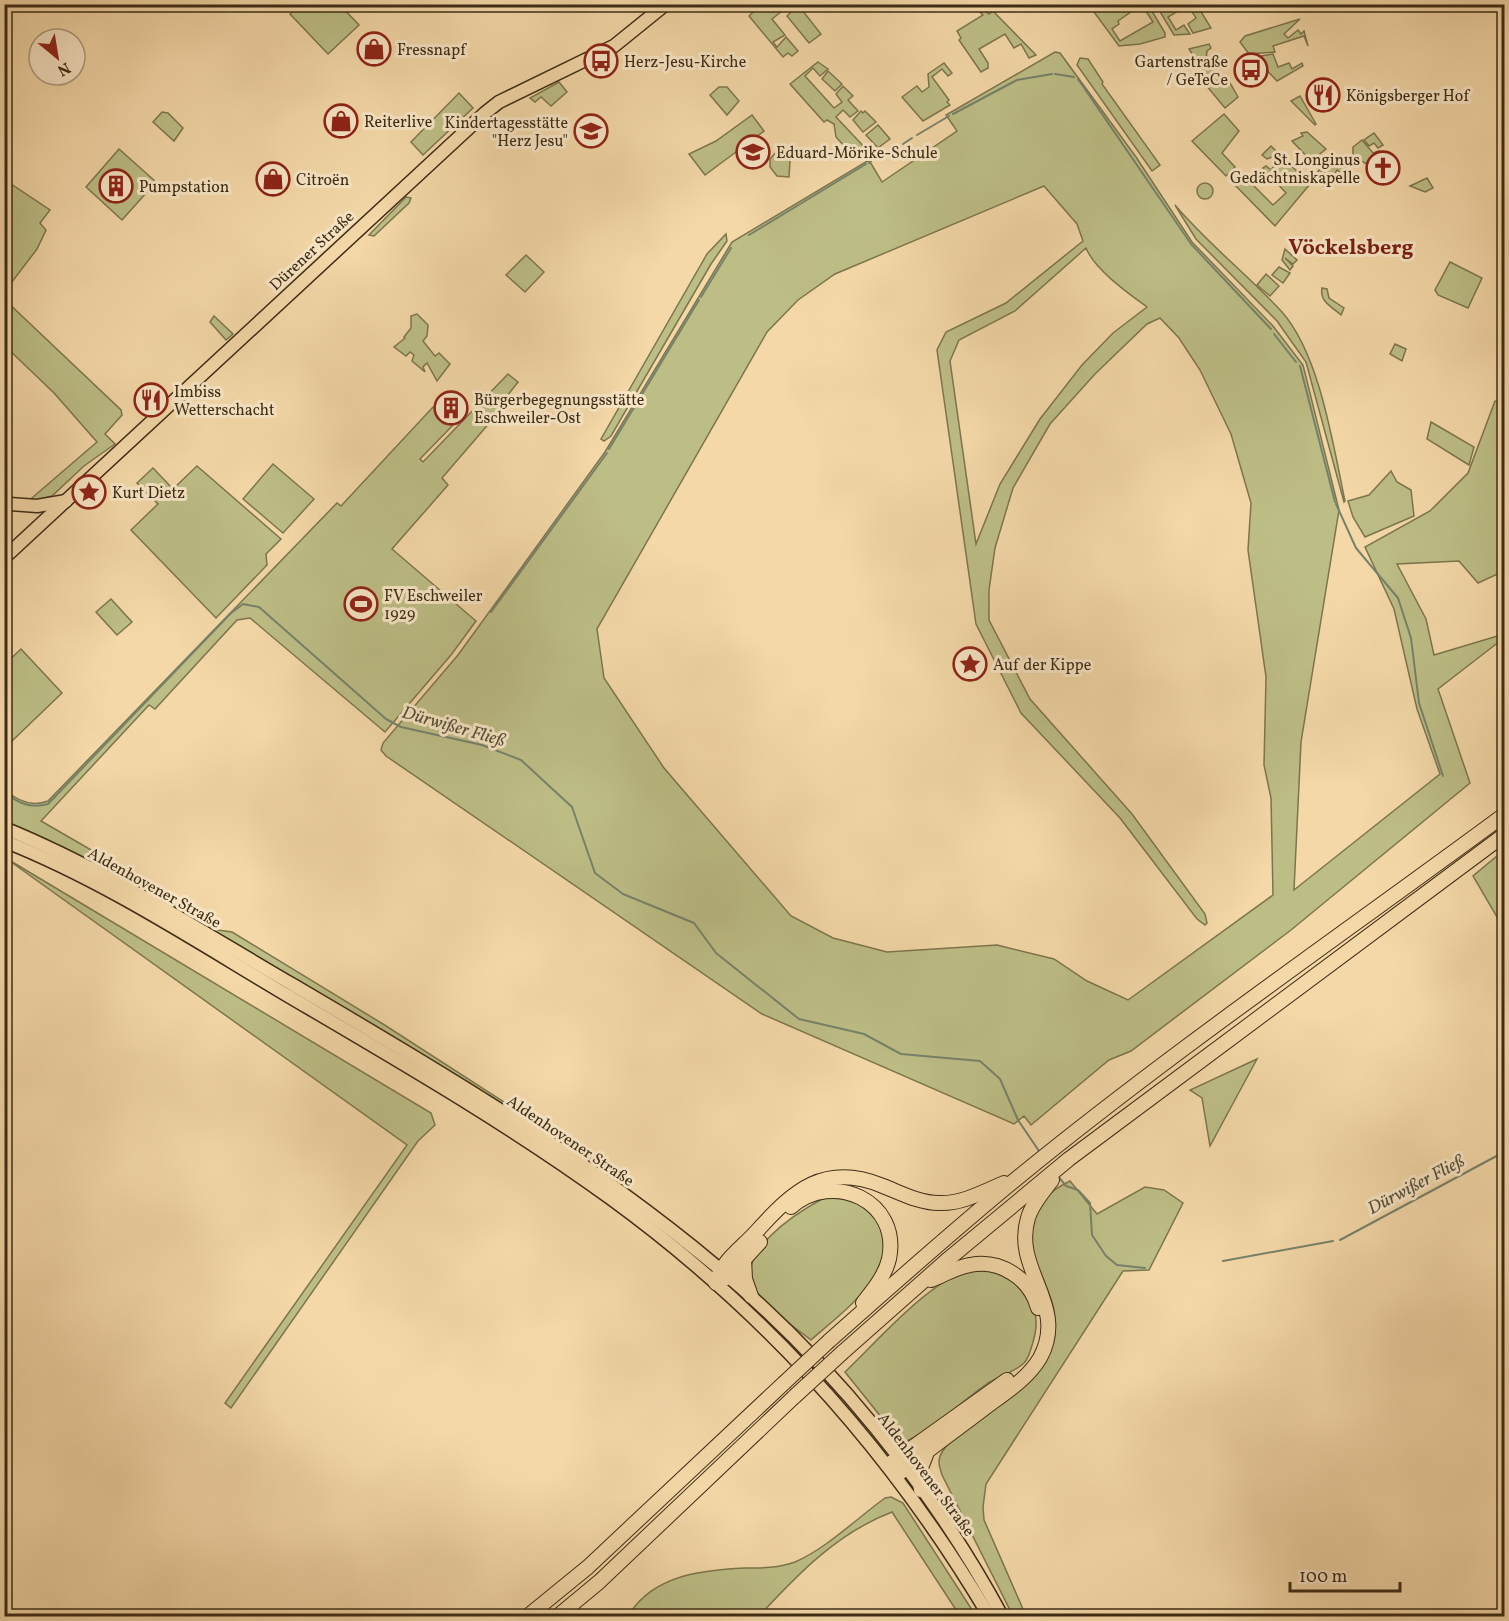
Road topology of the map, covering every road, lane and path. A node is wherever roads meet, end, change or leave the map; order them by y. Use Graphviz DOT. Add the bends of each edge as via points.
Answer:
graph roads {
  1 [pos="666,4"];
  2 [pos="66,501"];
  3 [pos="10,504"];
  4 [pos="4,558"];
  5 [pos="1504,814"];
  6 [pos="4,828"];
  7 [pos="1504,835"];
  8 [pos="4,841"];
  9 [pos="1027,1170"];
  10 [pos="1046,1183"];
  11 [pos="744,1260"];
  12 [pos="721,1276"];
  13 [pos="915,1287"];
  14 [pos="751,1296"];
  15 [pos="848,1324"];
  16 [pos="927,1453"];
  17 [pos="897,1467"];
  18 [pos="921,1490"];
  19 [pos="528,1617"];
  20 [pos="558,1617"];
  21 [pos="989,1617"];
  22 [pos="1002,1617"];
  1 -- 2 [label="main road, Dürener Straße" via="614,46 485,113"];
  2 -- 3 [label="main road" via="37,506"];
  2 -- 4 [label="main road, Dürener Straße"];
  5 -- 9 [label="highway" via="1186,1047"];
  6 -- 12 [label="main road, Aldenhovener Straße" via="118,883 379,1035 588,1168"];
  7 -- 10 [label="highway" via="1069,1159"];
  8 -- 12 [label="main road, Aldenhovener Straße" via="115,894 503,1125"];
  9 -- 12 [label="highway" via="968,1198 945,1203 915,1199 866,1180 846,1177 818,1181 790,1196"];
  9 -- 15 [label="highway"];
  10 -- 13 [label="highway"];
  10 -- 16 [label="highway" via="1031,1210 1024,1237 1026,1255 1048,1315 1043,1352 1022,1380"];
  11 -- 12 [label="highway"];
  11 -- 14 [label="highway"];
  11 -- 15 [label="highway" via="782,1216 804,1198 835,1190 863,1198 886,1226 889,1257 879,1281"];
  12 -- 14 [label="main road, Aldenhovener Straße"];
  12 -- 17 [label="main road, Aldenhovener Straße"];
  13 -- 17 [label="highway" via="960,1267 996,1266 1019,1277 1032,1293 1041,1330 1032,1357 1016,1374"];
  13 -- 20 [label="highway, bridge"];
  14 -- 17 [label="main road, Aldenhovener Straße" via="806,1352"];
  15 -- 19 [label="highway, bridge" via="588,1567"];
  16 -- 17 [label="highway"];
  16 -- 18 [label="highway" via="919,1473"];
  17 -- 18 [label="main road, Aldenhovener Straße"];
  17 -- 21 [label="main road, Aldenhovener Straße"];
  18 -- 22 [label="main road, Aldenhovener Straße" via="952,1533"];
}
